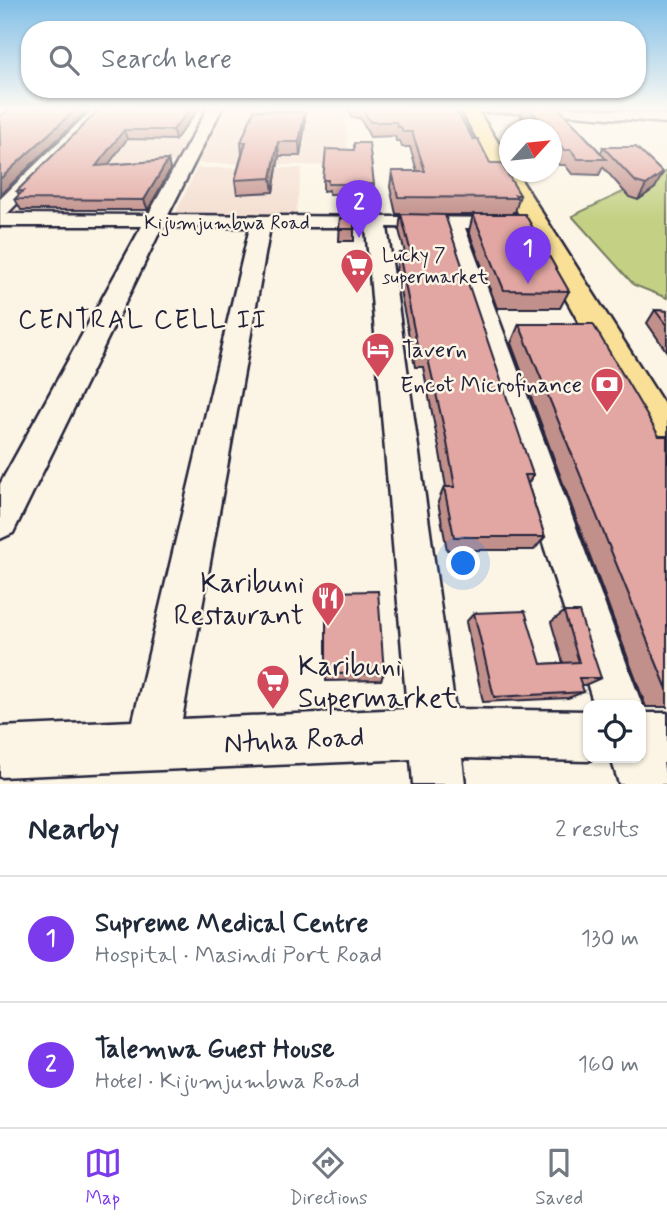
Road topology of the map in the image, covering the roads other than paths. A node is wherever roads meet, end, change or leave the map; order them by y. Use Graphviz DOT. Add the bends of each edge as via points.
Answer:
graph roads {
  1 [pos="65,145"];
  2 [pos="196,145"];
  3 [pos="490,145"];
  4 [pos="0,210"];
  5 [pos="0,220"];
  6 [pos="155,221"];
  7 [pos="261,222"];
  8 [pos="376,222"];
  9 [pos="537,222"];
  10 [pos="453,223"];
  11 [pos="654,406"];
  12 [pos="667,444"];
  13 [pos="0,521"];
  14 [pos="616,700"];
  15 [pos="434,733"];
  16 [pos="583,736"];
  17 [pos="646,738"];
  18 [pos="667,738"];
  19 [pos="152,747"];
  20 [pos="0,752"];
  21 [pos="638,763"];
  22 [pos="439,784"];
  23 [pos="645,784"];
  1 -- 4 [label="street"];
  2 -- 6 [label="street"];
  3 -- 9 [label="main road"];
  5 -- 6 [label="street, Kijumjumbwa Road"];
  6 -- 7 [label="street, Kijumjumbwa Road"];
  6 -- 13 [label="street"];
  7 -- 8 [label="street, Kijumjumbwa Road"];
  7 -- 19 [label="street"];
  8 -- 10 [label="street, Kijumjumbwa Road"];
  8 -- 15 [label="street"];
  9 -- 10 [label="street, Kijumjumbwa Road"];
  9 -- 11 [label="main road"];
  10 -- 14 [label="street"];
  11 -- 12 [label="main road"];
  15 -- 16 [label="street, Ntuha Road"];
  15 -- 19 [label="street, Ntuha Road"];
  15 -- 22 [label="street"];
  17 -- 18 [label="street"];
  19 -- 20 [label="street, Ntuha Road"];
  21 -- 23 [label="street"];
}
